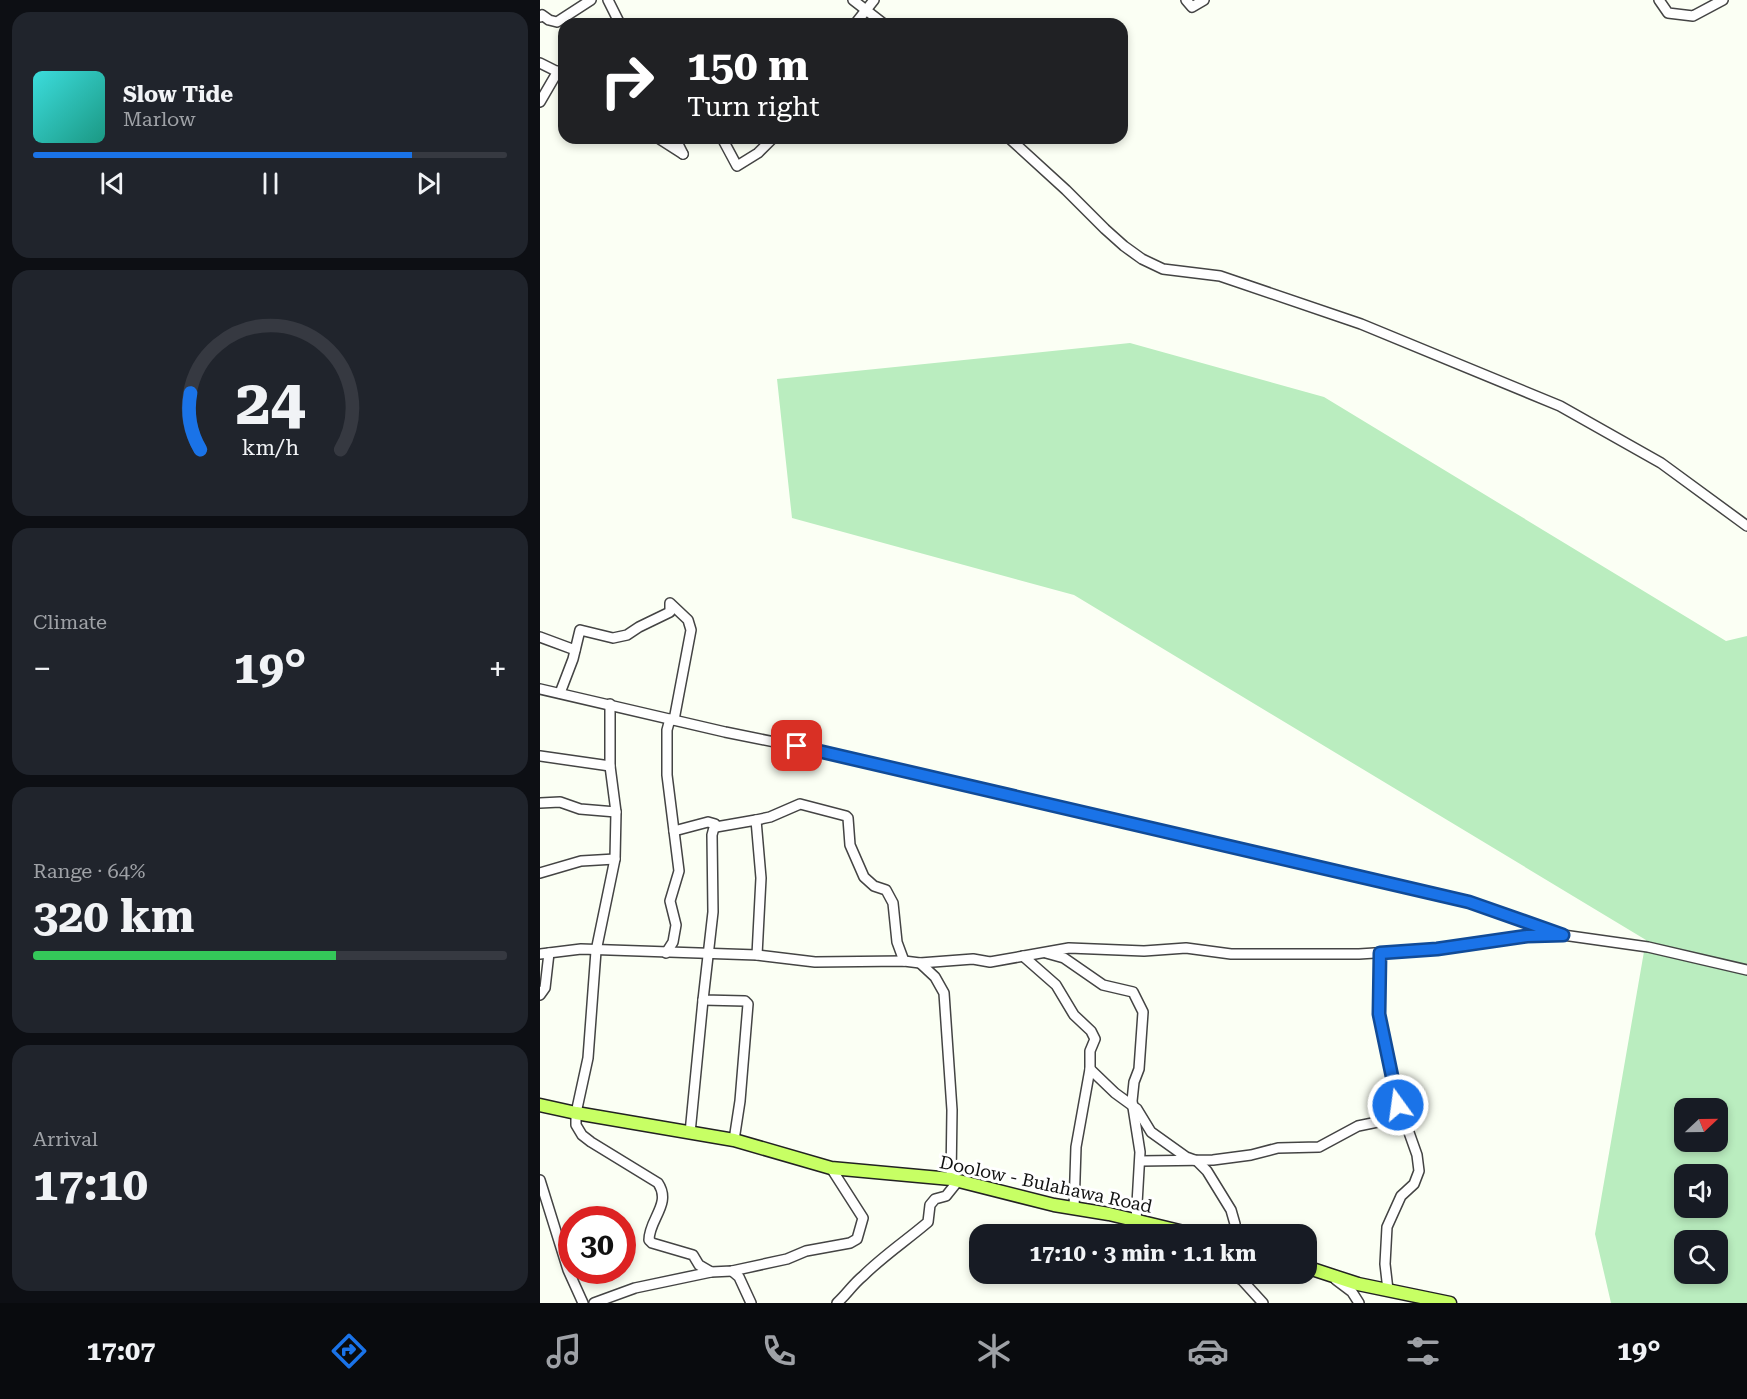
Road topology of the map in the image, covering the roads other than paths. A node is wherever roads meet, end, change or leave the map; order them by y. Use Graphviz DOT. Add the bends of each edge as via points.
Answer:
graph roads {
  1 [pos="591,0"];
  2 [pos="608,0"];
  3 [pos="853,0"];
  4 [pos="874,0"];
  5 [pos="1186,0"];
  6 [pos="1204,0"];
  7 [pos="1659,0"];
  8 [pos="1723,0"];
  9 [pos="865,9"];
  10 [pos="540,17"];
  11 [pos="563,18"];
  12 [pos="617,18"];
  13 [pos="858,18"];
  14 [pos="876,18"];
  15 [pos="558,21"];
  16 [pos="540,63"];
  17 [pos="558,72"];
  18 [pos="558,77"];
  19 [pos="540,102"];
  20 [pos="667,144"];
  21 [pos="678,144"];
  22 [pos="725,144"];
  23 [pos="767,144"];
  24 [pos="1016,144"];
  25 [pos="1747,526"];
  26 [pos="540,637"];
  27 [pos="575,650"];
  28 [pos="540,689"];
  29 [pos="560,693"];
  30 [pos="610,704"];
  31 [pos="672,720"];
  32 [pos="540,756"];
  33 [pos="610,766"];
  34 [pos="540,803"];
  35 [pos="616,812"];
  36 [pos="756,820"];
  37 [pos="716,827"];
  38 [pos="674,831"];
  39 [pos="615,859"];
  40 [pos="540,873"];
  41 [pos="1563,935"];
  42 [pos="596,951"];
  43 [pos="1043,952"];
  44 [pos="545,953"];
  45 [pos="666,953"];
  46 [pos="1380,953"];
  47 [pos="709,954"];
  48 [pos="757,955"];
  49 [pos="1023,956"];
  50 [pos="904,961"];
  51 [pos="920,963"];
  52 [pos="1747,970"];
  53 [pos="540,995"];
  54 [pos="703,1000"];
  55 [pos="1090,1069"];
  56 [pos="1133,1104"];
  57 [pos="540,1105"];
  58 [pos="576,1113"];
  59 [pos="1402,1117"];
  60 [pos="690,1133"];
  61 [pos="734,1140"];
  62 [pos="1140,1161"];
  63 [pos="1197,1161"];
  64 [pos="831,1168"];
  65 [pos="540,1180"];
  66 [pos="954,1180"];
  67 [pos="1074,1208"];
  68 [pos="1136,1221"];
  69 [pos="1149,1224"];
  70 [pos="1235,1224"];
  71 [pos="1317,1270"];
  72 [pos="732,1271"];
  73 [pos="711,1272"];
  74 [pos="1328,1274"];
  75 [pos="1246,1284"];
  76 [pos="1388,1290"];
  77 [pos="583,1303"];
  78 [pos="594,1303"];
  79 [pos="751,1303"];
  80 [pos="837,1303"];
  81 [pos="1263,1303"];
  82 [pos="1359,1303"];
  83 [pos="1450,1303"];
  1 -- 11 [label="street"];
  2 -- 12 [label="street"];
  3 -- 9 [label="street"];
  4 -- 9 [label="street"];
  5 -- 6 [label="street" via="1192,7"];
  7 -- 8 [label="street" via="1668,13 1693,16"];
  9 -- 13 [label="street"];
  9 -- 14 [label="street"];
  10 -- 15 [label="street"];
  16 -- 17 [label="street"];
  18 -- 19 [label="street"];
  20 -- 21 [label="street" via="682,154"];
  22 -- 23 [label="street" via="737,166"];
  24 -- 25 [label="street" via="1142,259 1163,269 1220,276 1361,324 1560,406 1660,463"];
  26 -- 27 [label="street"];
  27 -- 29 [label="street"];
  27 -- 31 [label="street" via="580,630 613,638 627,636 670,612 670,603 688,620 691,630"];
  28 -- 29 [label="street"];
  29 -- 30 [label="street"];
  30 -- 31 [label="street"];
  30 -- 33 [label="street"];
  31 -- 38 [label="street" via="667,730 667,775"];
  31 -- 41 [label="street" via="1469,902"];
  32 -- 33 [label="street"];
  33 -- 35 [label="street"];
  34 -- 35 [label="street" via="561,802"];
  35 -- 39 [label="street"];
  36 -- 37 [label="street"];
  36 -- 48 [label="street" via="761,878"];
  36 -- 50 [label="street" via="800,804 846,816 850,845 864,877 886,890 894,903 897,942"];
  37 -- 38 [label="street" via="708,822"];
  37 -- 47 [label="street" via="712,835 714,888"];
  38 -- 45 [label="street" via="679,871 670,901 676,925"];
  39 -- 40 [label="street" via="581,861"];
  39 -- 42 [label="street"];
  41 -- 46 [label="street"];
  41 -- 52 [label="street" via="1648,948"];
  42 -- 44 [label="street"];
  42 -- 45 [label="street"];
  42 -- 58 [label="street" via="588,1058"];
  43 -- 46 [label="street" via="1078,948 1186,948 1231,954"];
  43 -- 49 [label="street"];
  43 -- 56 [label="street" via="1064,958 1103,985 1133,993 1140,1003 1143,1026"];
  44 -- 53 [label="street" via="545,988"];
  45 -- 47 [label="street"];
  46 -- 59 [label="street" via="1379,1014"];
  47 -- 48 [label="street"];
  47 -- 54 [label="street"];
  48 -- 50 [label="street" via="815,962"];
  49 -- 51 [label="street" via="990,962 973,959"];
  49 -- 55 [label="street" via="1056,985 1074,1015 1091,1031 1095,1039"];
  50 -- 51 [label="street"];
  51 -- 66 [label="street" via="944,993"];
  54 -- 60 [label="street"];
  54 -- 61 [label="street" via="745,1001 748,1005"];
  55 -- 56 [label="street" via="1114,1093"];
  55 -- 67 [label="street" via="1076,1147"];
  56 -- 62 [label="street"];
  56 -- 63 [label="street" via="1151,1132"];
  57 -- 58 [label="main road, Doolow - Bulahawa Road"];
  58 -- 60 [label="main road, Doolow - Bulahawa Road"];
  58 -- 73 [label="street" via="576,1125 582,1135 662,1189 662,1207 649,1240 693,1255"];
  59 -- 63 [label="street" via="1358,1126 1319,1147 1278,1148"];
  59 -- 76 [label="street" via="1419,1172 1414,1184 1401,1196 1387,1227"];
  60 -- 61 [label="main road, Doolow - Bulahawa Road"];
  61 -- 64 [label="main road, Doolow - Bulahawa Road"];
  62 -- 63 [label="street"];
  62 -- 68 [label="street"];
  63 -- 70 [label="street" via="1231,1210"];
  64 -- 66 [label="main road, Doolow - Bulahawa Road"];
  64 -- 72 [label="street" via="863,1218 858,1239"];
  65 -- 77 [label="street" via="568,1270"];
  66 -- 67 [label="main road, Doolow - Bulahawa Road"];
  66 -- 80 [label="street" via="946,1196 930,1205 928,1222 864,1274"];
  67 -- 68 [label="main road, Doolow - Bulahawa Road"];
  68 -- 69 [label="main road, Doolow - Bulahawa Road"];
  71 -- 74 [label="main road"];
  72 -- 73 [label="street"];
  72 -- 79 [label="street" via="740,1277"];
  73 -- 78 [label="street" via="635,1288"];
  74 -- 76 [label="main road"];
  74 -- 82 [label="street" via="1352,1292"];
  75 -- 81 [label="street"];
  76 -- 83 [label="main road"];
}
